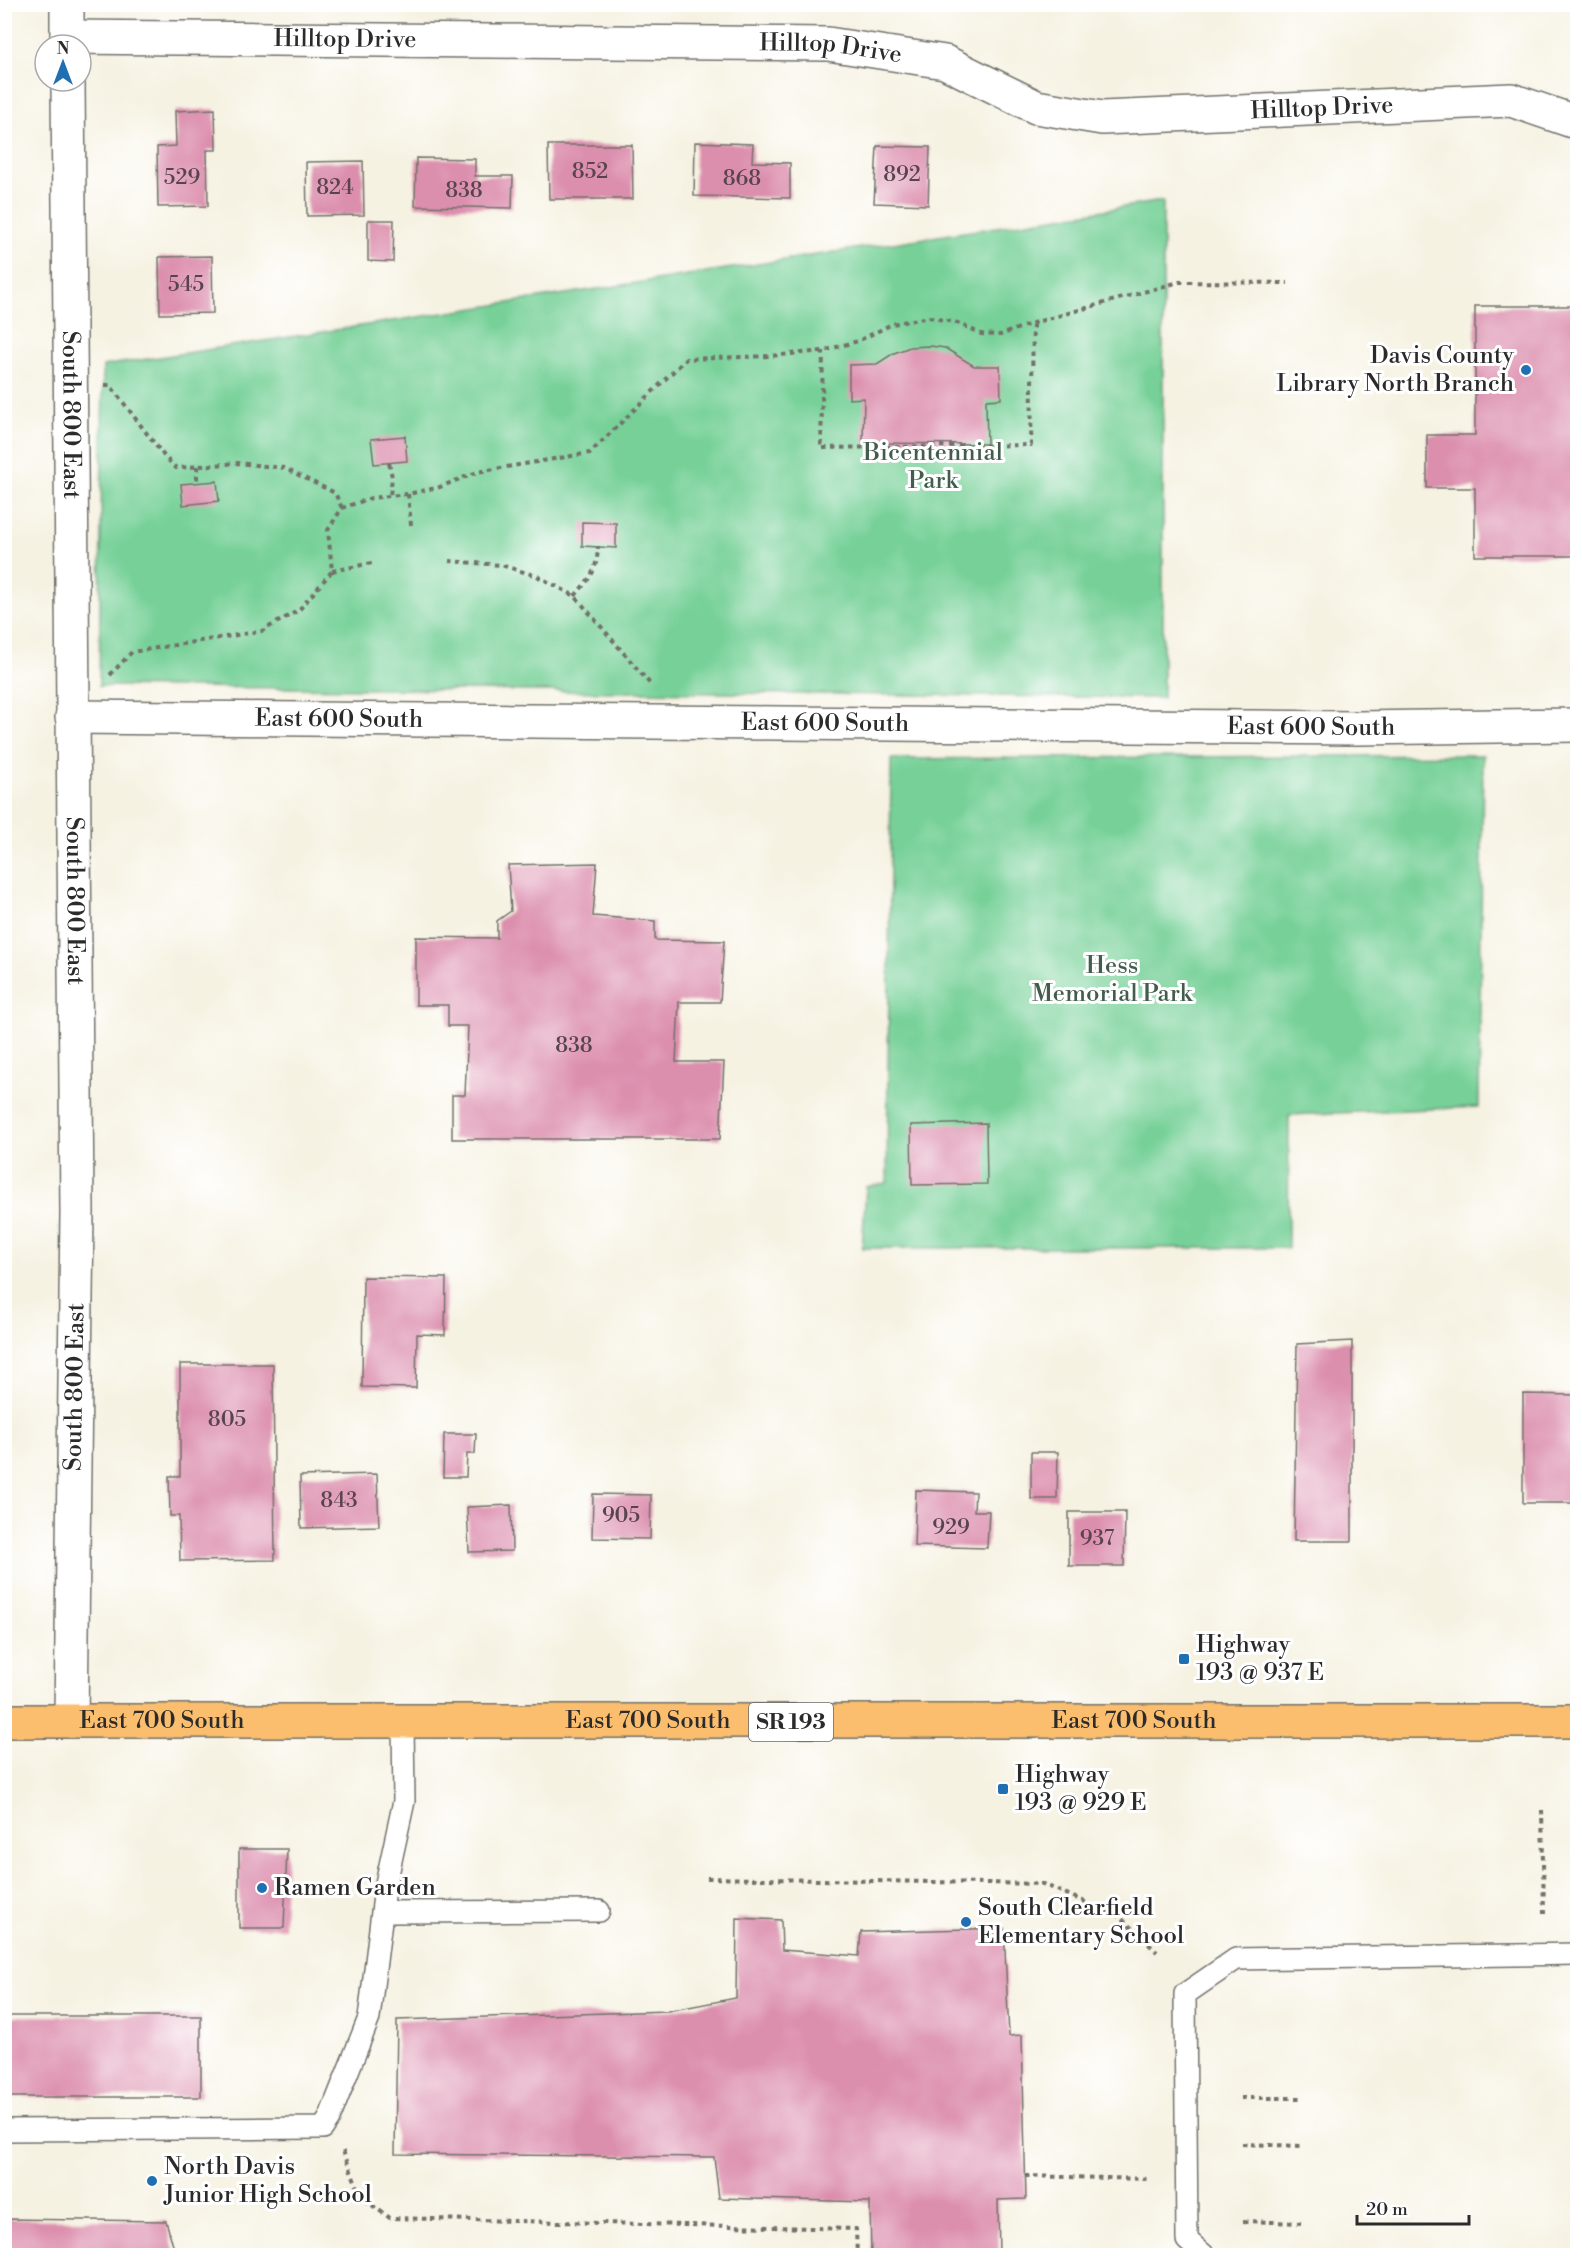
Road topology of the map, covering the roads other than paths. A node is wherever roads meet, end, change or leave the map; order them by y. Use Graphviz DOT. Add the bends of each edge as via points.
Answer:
graph roads {
  1 [pos="67,4"];
  2 [pos="67,33"];
  3 [pos="93,41"];
  4 [pos="68,93"];
  5 [pos="1578,123"];
  6 [pos="72,717"];
  7 [pos="1578,725"];
  8 [pos="4,1721"];
  9 [pos="71,1721"];
  10 [pos="1578,1721"];
  11 [pos="403,1722"];
  12 [pos="599,1911"];
  13 [pos="382,1912"];
  14 [pos="1578,1954"];
  15 [pos="4,2130"];
  16 [pos="1205,2256"];
  1 -- 2 [label="street"];
  3 -- 5 [label="street, Hilltop Drive" via="828,44 945,62 1036,107 1102,118 1511,100"];
  4 -- 6 [label="street, South 800 East"];
  6 -- 7 [label="street, East 600 South" via="1347,728"];
  6 -- 9 [label="street, South 800 East" via="77,1212"];
  8 -- 9 [label="main road, East 700 South / SR 193"];
  9 -- 11 [label="main road, East 700 South / SR 193"];
  10 -- 11 [label="main road, East 700 South / SR 193"];
  11 -- 13 [label="lane" via="404,1801"];
  12 -- 13 [label="lane"];
  13 -- 15 [label="lane" via="369,2018 323,2128"];
  14 -- 16 [label="lane" via="1236,1959 1185,1994 1187,2240"];
}
